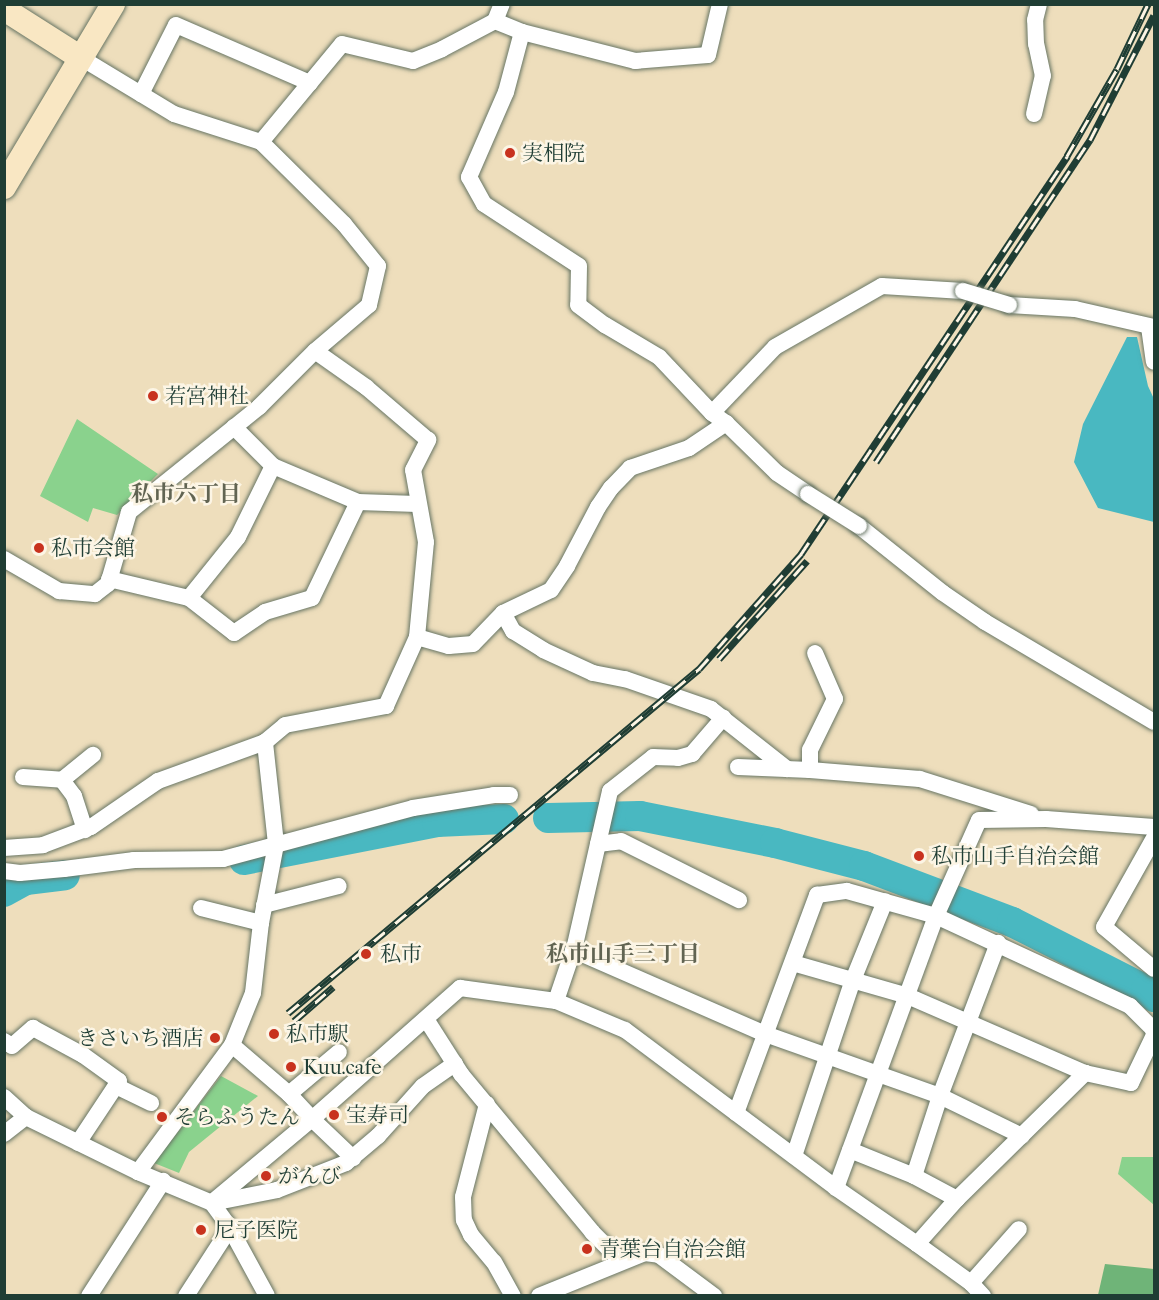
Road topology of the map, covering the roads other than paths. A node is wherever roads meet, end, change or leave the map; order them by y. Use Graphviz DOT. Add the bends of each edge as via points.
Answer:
graph roads {
  1 [pos="113,4"];
  2 [pos="502,4"];
  3 [pos="720,4"];
  4 [pos="1039,4"];
  5 [pos="4,9"];
  6 [pos="495,21"];
  7 [pos="522,32"];
  8 [pos="81,58"];
  9 [pos="310,83"];
  10 [pos="141,94"];
  11 [pos="1034,114"];
  12 [pos="261,142"];
  13 [pos="4,187"];
  14 [pos="1152,327"];
  15 [pos="315,351"];
  16 [pos="1155,362"];
  17 [pos="719,418"];
  18 [pos="234,427"];
  19 [pos="273,466"];
  20 [pos="358,502"];
  21 [pos="417,504"];
  22 [pos="4,559"];
  23 [pos="109,579"];
  24 [pos="189,598"];
  25 [pos="503,613"];
  26 [pos="417,637"];
  27 [pos="814,653"];
  28 [pos="723,718"];
  29 [pos="1155,722"];
  30 [pos="265,742"];
  31 [pos="93,755"];
  32 [pos="738,767"];
  33 [pos="787,769"];
  34 [pos="810,770"];
  35 [pos="23,777"];
  36 [pos="62,780"];
  37 [pos="510,795"];
  38 [pos="1046,819"];
  39 [pos="1155,827"];
  40 [pos="85,830"];
  41 [pos="1155,838"];
  42 [pos="598,842"];
  43 [pos="4,848"];
  44 [pos="275,851"];
  45 [pos="4,871"];
  46 [pos="339,886"];
  47 [pos="739,900"];
  48 [pos="885,901"];
  49 [pos="264,906"];
  50 [pos="201,908"];
  51 [pos="936,916"];
  52 [pos="261,923"];
  53 [pos="998,943"];
  54 [pos="573,950"];
  55 [pos="793,963"];
  56 [pos="1155,969"];
  57 [pos="853,980"];
  58 [pos="909,996"];
  59 [pos="556,1001"];
  60 [pos="426,1019"];
  61 [pos="969,1022"];
  62 [pos="765,1034"];
  63 [pos="1154,1035"];
  64 [pos="4,1041"];
  65 [pos="232,1046"];
  66 [pos="339,1052"];
  67 [pos="828,1057"];
  68 [pos="455,1064"];
  69 [pos="1085,1073"];
  70 [pos="877,1074"];
  71 [pos="116,1086"];
  72 [pos="289,1094"];
  73 [pos="940,1096"];
  74 [pos="4,1097"];
  75 [pos="151,1103"];
  76 [pos="487,1104"];
  77 [pos="736,1113"];
  78 [pos="26,1117"];
  79 [pos="312,1119"];
  80 [pos="4,1134"];
  81 [pos="1022,1136"];
  82 [pos="78,1143"];
  83 [pos="849,1150"];
  84 [pos="794,1156"];
  85 [pos="353,1158"];
  86 [pos="138,1172"];
  87 [pos="914,1176"];
  88 [pos="163,1181"];
  89 [pos="836,1188"];
  90 [pos="957,1199"];
  91 [pos="212,1203"];
  92 [pos="230,1228"];
  93 [pos="1019,1229"];
  94 [pos="917,1244"];
  95 [pos="621,1261"];
  96 [pos="971,1283"];
  97 [pos="89,1296"];
  98 [pos="186,1296"];
  99 [pos="267,1296"];
  100 [pos="513,1296"];
  101 [pos="538,1296"];
  102 [pos="714,1296"];
  103 [pos="983,1296"];
  1 -- 8 [label="street"];
  2 -- 6 [label="street"];
  3 -- 7 [label="street" via="708,55 635,60"];
  4 -- 11 [label="street" via="1036,44 1043,76"];
  5 -- 8 [label="street"];
  6 -- 7 [label="street"];
  6 -- 9 [label="street" via="413,61 342,44"];
  7 -- 17 [label="street" via="506,92 469,177 484,204 579,266 578,305 659,357"];
  8 -- 10 [label="street"];
  8 -- 13 [label="street"];
  9 -- 10 [label="street" via="176,25"];
  9 -- 12 [label="street"];
  10 -- 12 [label="street" via="174,114"];
  12 -- 15 [label="street" via="344,224 378,266 369,305"];
  14 -- 16 [label="street"];
  14 -- 17 [label="street, bridge" via="1075,309 1009,305 963,291 882,286 776,347"];
  15 -- 18 [label="street"];
  15 -- 21 [label="street" via="366,387 428,440 413,470"];
  17 -- 25 [label="street" via="689,448 630,468 598,507 551,590"];
  17 -- 29 [label="street, bridge" via="777,473 859,526 943,593"];
  18 -- 19 [label="street"];
  18 -- 23 [label="street" via="129,512"];
  19 -- 20 [label="street"];
  19 -- 24 [label="street" via="238,537"];
  20 -- 21 [label="street"];
  20 -- 24 [label="street" via="312,598 265,612 234,633"];
  21 -- 26 [label="street" via="426,542"];
  22 -- 23 [label="street" via="59,591 95,594"];
  23 -- 24 [label="street"];
  25 -- 26 [label="street" via="473,644 448,646"];
  25 -- 28 [label="street" via="513,631 543,650 593,673 625,679 711,709"];
  26 -- 30 [label="street" via="387,706 285,725"];
  27 -- 34 [label="street" via="835,699 810,750"];
  28 -- 33 [label="street"];
  28 -- 42 [label="street" via="692,753 678,758 653,757 610,791"];
  30 -- 40 [label="street" via="158,781"];
  30 -- 44 [label="street"];
  31 -- 36 [label="street"];
  32 -- 33 [label="street"];
  33 -- 34 [label="street"];
  34 -- 38 [label="street" via="920,779"];
  35 -- 36 [label="street"];
  36 -- 40 [label="street" via="74,796"];
  37 -- 44 [label="street" via="412,808"];
  38 -- 39 [label="street"];
  38 -- 51 [label="street" via="979,820"];
  40 -- 43 [label="street" via="43,845"];
  41 -- 56 [label="street" via="1104,927"];
  42 -- 47 [label="street" via="621,841"];
  42 -- 54 [label="street"];
  44 -- 45 [label="street" via="223,859 134,860 64,870"];
  44 -- 49 [label="street"];
  46 -- 49 [label="street"];
  48 -- 51 [label="street"];
  48 -- 55 [label="street" via="847,891 817,895"];
  48 -- 57 [label="street"];
  49 -- 52 [label="street"];
  50 -- 52 [label="street"];
  51 -- 53 [label="street"];
  51 -- 58 [label="street"];
  52 -- 65 [label="street" via="253,993"];
  53 -- 61 [label="street"];
  53 -- 63 [label="street" via="1130,1006 1153,1029"];
  54 -- 59 [label="street"];
  54 -- 62 [label="street"];
  55 -- 57 [label="street"];
  55 -- 62 [label="street"];
  57 -- 58 [label="street"];
  57 -- 67 [label="street"];
  58 -- 61 [label="street"];
  58 -- 70 [label="street"];
  59 -- 60 [label="street" via="460,988"];
  59 -- 77 [label="street" via="625,1030"];
  60 -- 68 [label="street"];
  60 -- 79 [label="street"];
  61 -- 69 [label="street"];
  61 -- 73 [label="street"];
  62 -- 67 [label="street"];
  62 -- 77 [label="street"];
  63 -- 69 [label="street" via="1131,1083"];
  64 -- 71 [label="street" via="12,1046 33,1028 83,1055 119,1081"];
  65 -- 72 [label="street"];
  65 -- 86 [label="street"];
  66 -- 72 [label="street"];
  67 -- 70 [label="street"];
  67 -- 84 [label="street"];
  68 -- 76 [label="street"];
  68 -- 85 [label="street" via="423,1086"];
  69 -- 81 [label="street"];
  70 -- 73 [label="street"];
  70 -- 83 [label="street"];
  71 -- 75 [label="street"];
  71 -- 82 [label="street"];
  72 -- 79 [label="street"];
  73 -- 81 [label="street"];
  73 -- 87 [label="street"];
  74 -- 78 [label="street"];
  76 -- 95 [label="street" via="592,1232"];
  76 -- 100 [label="street" via="463,1197 464,1220"];
  77 -- 84 [label="street"];
  78 -- 80 [label="street"];
  78 -- 82 [label="street"];
  79 -- 85 [label="street"];
  79 -- 91 [label="street"];
  81 -- 90 [label="street"];
  82 -- 86 [label="street"];
  83 -- 87 [label="street"];
  83 -- 89 [label="street"];
  84 -- 89 [label="street"];
  85 -- 91 [label="street" via="277,1190"];
  86 -- 88 [label="street"];
  87 -- 90 [label="street"];
  88 -- 91 [label="street"];
  88 -- 97 [label="street"];
  89 -- 94 [label="street"];
  90 -- 94 [label="street"];
  91 -- 92 [label="street"];
  92 -- 98 [label="street"];
  92 -- 99 [label="street"];
  93 -- 96 [label="street"];
  94 -- 96 [label="street"];
  95 -- 101 [label="street"];
  95 -- 102 [label="street" via="645,1252 659,1255"];
  96 -- 103 [label="street"];
}
